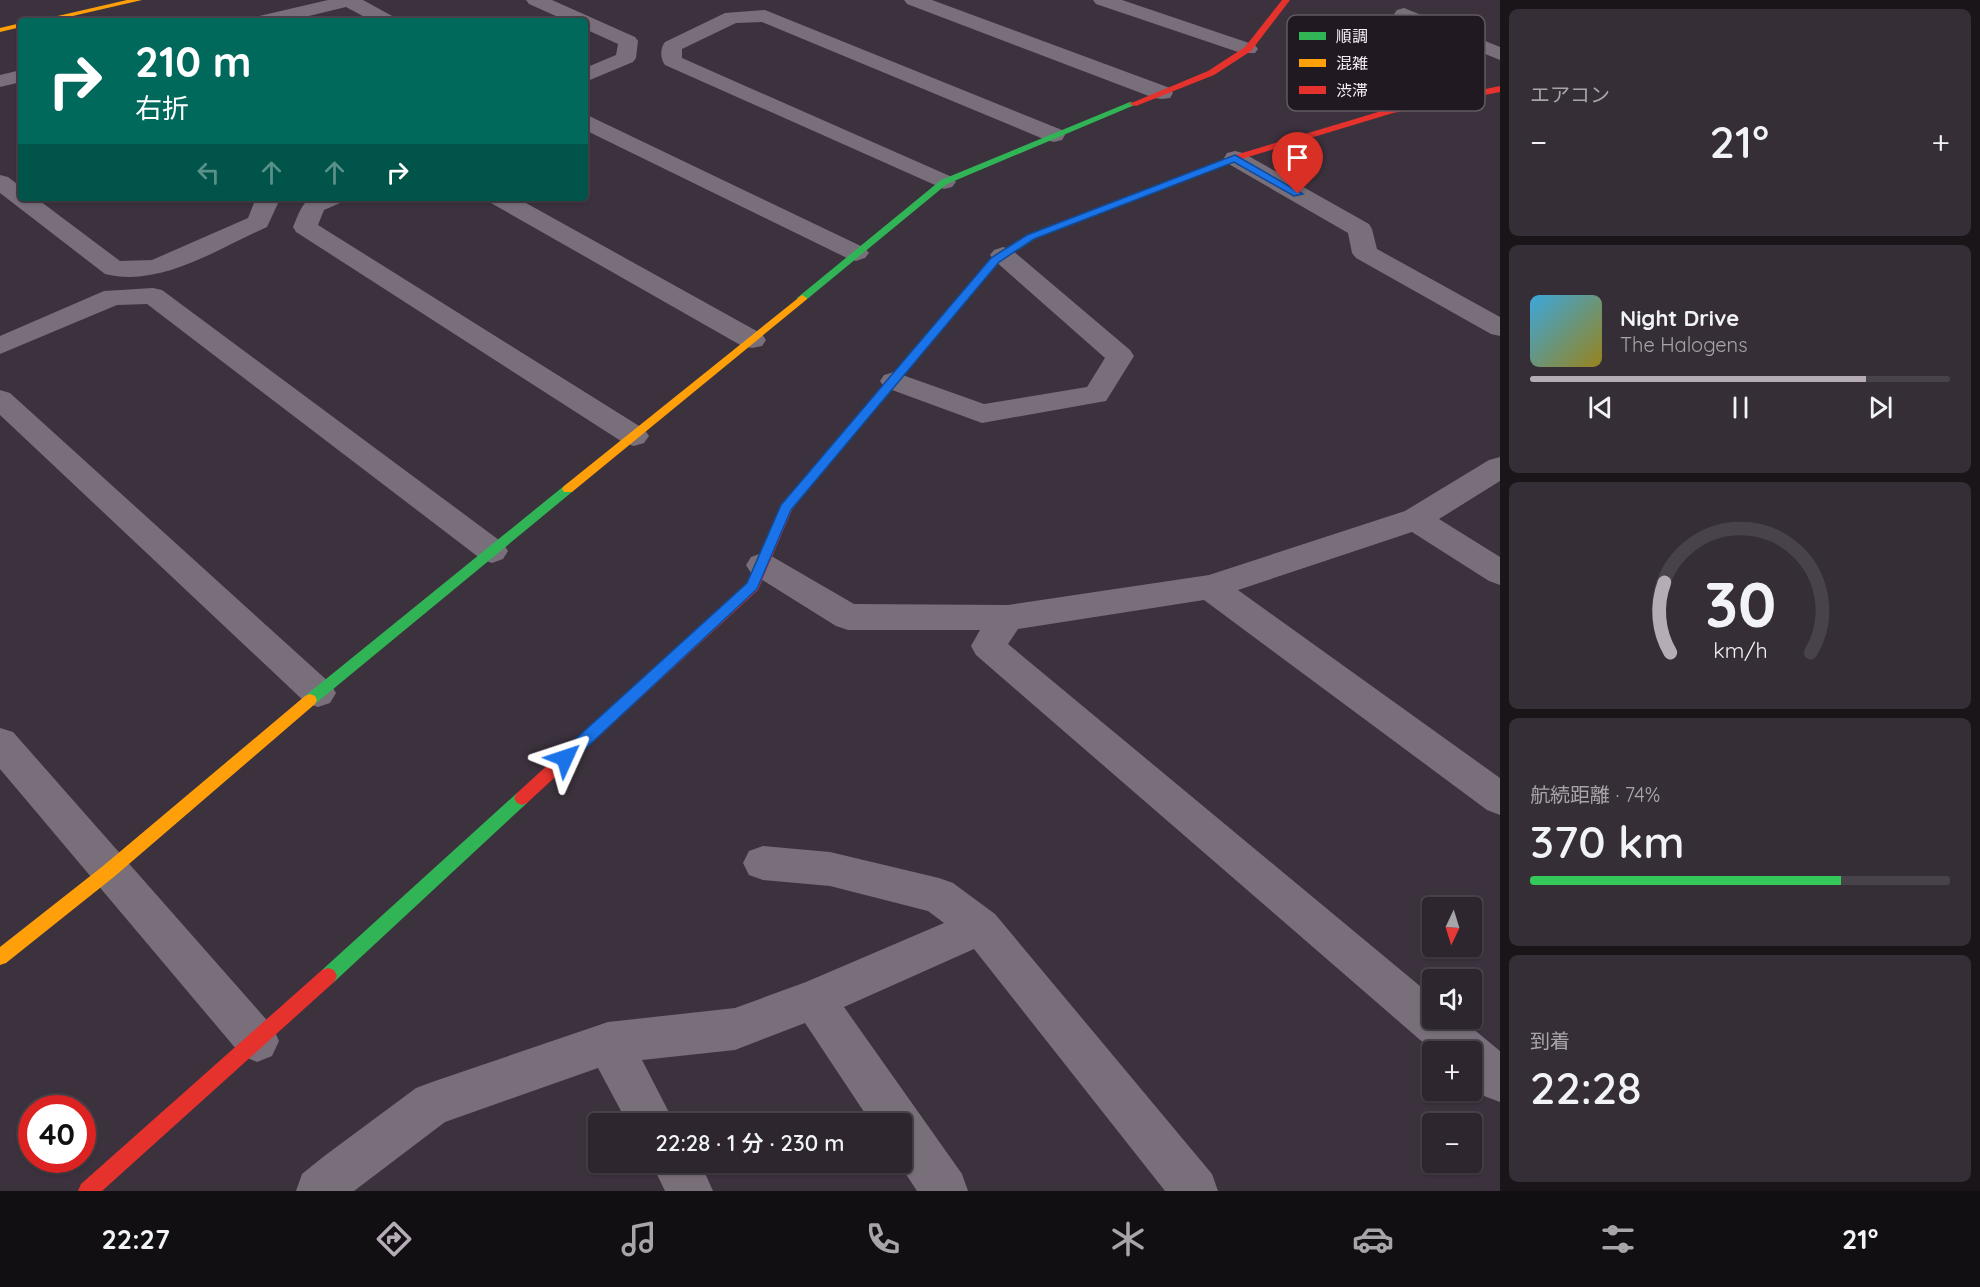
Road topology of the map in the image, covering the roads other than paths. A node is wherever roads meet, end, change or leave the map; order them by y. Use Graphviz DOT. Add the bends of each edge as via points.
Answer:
graph roads {
  1 [pos="138,0"];
  2 [pos="349,0"];
  3 [pos="537,0"];
  4 [pos="724,0"];
  5 [pos="733,0"];
  6 [pos="914,0"];
  7 [pos="1103,0"];
  8 [pos="1286,0"];
  9 [pos="54,18"];
  10 [pos="274,18"];
  11 [pos="382,18"];
  12 [pos="577,18"];
  13 [pos="588,23"];
  14 [pos="18,26"];
  15 [pos="0,30"];
  16 [pos="1485,48"];
  17 [pos="1248,49"];
  18 [pos="1500,54"];
  19 [pos="588,75"];
  20 [pos="18,77"];
  21 [pos="0,81"];
  22 [pos="1500,90"];
  23 [pos="1162,93"];
  24 [pos="1485,93"];
  25 [pos="1391,111"];
  26 [pos="588,122"];
  27 [pos="1054,135"];
  28 [pos="1235,158"];
  29 [pos="0,182"];
  30 [pos="944,182"];
  31 [pos="18,196"];
  32 [pos="25,201"];
  33 [pos="267,201"];
  34 [pos="325,201"];
  35 [pos="504,201"];
  36 [pos="856,253"];
  37 [pos="1003,255"];
  38 [pos="1500,328"];
  39 [pos="752,340"];
  40 [pos="0,346"];
  41 [pos="894,381"];
  42 [pos="0,399"];
  43 [pos="634,436"];
  44 [pos="1500,467"];
  45 [pos="1416,519"];
  46 [pos="492,551"];
  47 [pos="762,565"];
  48 [pos="1500,573"];
  49 [pos="1210,587"];
  50 [pos="1008,618"];
  51 [pos="318,693"];
  52 [pos="0,743"];
  53 [pos="1500,799"];
  54 [pos="763,863"];
  55 [pos="109,871"];
  56 [pos="981,927"];
  57 [pos="0,957"];
  58 [pos="813,999"];
  59 [pos="257,1041"];
  60 [pos="1454,1041"];
  61 [pos="608,1043"];
  62 [pos="1482,1065"];
  63 [pos="1500,1080"];
  64 [pos="647,1113"];
  65 [pos="891,1113"];
  66 [pos="912,1143"];
  67 [pos="680,1173"];
  68 [pos="335,1185"];
  69 [pos="88,1191"];
  70 [pos="690,1191"];
  71 [pos="945,1191"];
  72 [pos="1195,1191"];
  1 -- 9 [label="street"];
  2 -- 10 [label="street"];
  2 -- 11 [label="street"];
  3 -- 12 [label="street"];
  4 -- 5 [label="street"];
  6 -- 23 [label="street"];
  7 -- 17 [label="street"];
  8 -- 17 [label="street"];
  13 -- 19 [label="street" via="628,40 626,58"];
  14 -- 15 [label="street"];
  16 -- 18 [label="street"];
  17 -- 23 [label="street" via="1211,72"];
  20 -- 21 [label="street"];
  22 -- 24 [label="street"];
  23 -- 27 [label="street"];
  25 -- 28 [label="street"];
  26 -- 36 [label="street"];
  27 -- 30 [label="street"];
  27 -- 30 [label="street" via="765,16 732,17 672,46 672,61"];
  28 -- 37 [label="street" via="1031,237"];
  28 -- 38 [label="street" via="1360,229 1365,253"];
  29 -- 31 [label="street"];
  30 -- 36 [label="street"];
  32 -- 33 [label="street" via="114,269 156,268 258,222"];
  34 -- 43 [label="street" via="314,206 304,227"];
  35 -- 39 [label="street"];
  36 -- 39 [label="street"];
  37 -- 41 [label="street"];
  37 -- 41 [label="street" via="1120,356 1096,395 982,414"];
  39 -- 43 [label="street"];
  40 -- 46 [label="street" via="113,297 153,296"];
  41 -- 47 [label="street" via="786,508"];
  42 -- 51 [label="street"];
  43 -- 46 [label="street"];
  44 -- 45 [label="street"];
  45 -- 48 [label="street"];
  45 -- 49 [label="street"];
  46 -- 51 [label="street"];
  47 -- 50 [label="street" via="848,617"];
  47 -- 59 [label="street" via="753,586"];
  49 -- 50 [label="street"];
  49 -- 53 [label="street"];
  50 -- 60 [label="street" via="988,646"];
  51 -- 55 [label="street"];
  52 -- 55 [label="street"];
  54 -- 56 [label="street" via="830,869 939,896"];
  55 -- 57 [label="street"];
  55 -- 59 [label="street"];
  56 -- 58 [label="street"];
  56 -- 72 [label="street"];
  58 -- 61 [label="street" via="735,1029"];
  58 -- 65 [label="street"];
  59 -- 69 [label="street"];
  61 -- 64 [label="street"];
  61 -- 68 [label="street" via="432,1104"];
  62 -- 63 [label="street"];
  66 -- 71 [label="street"];
  67 -- 70 [label="street"];
}
